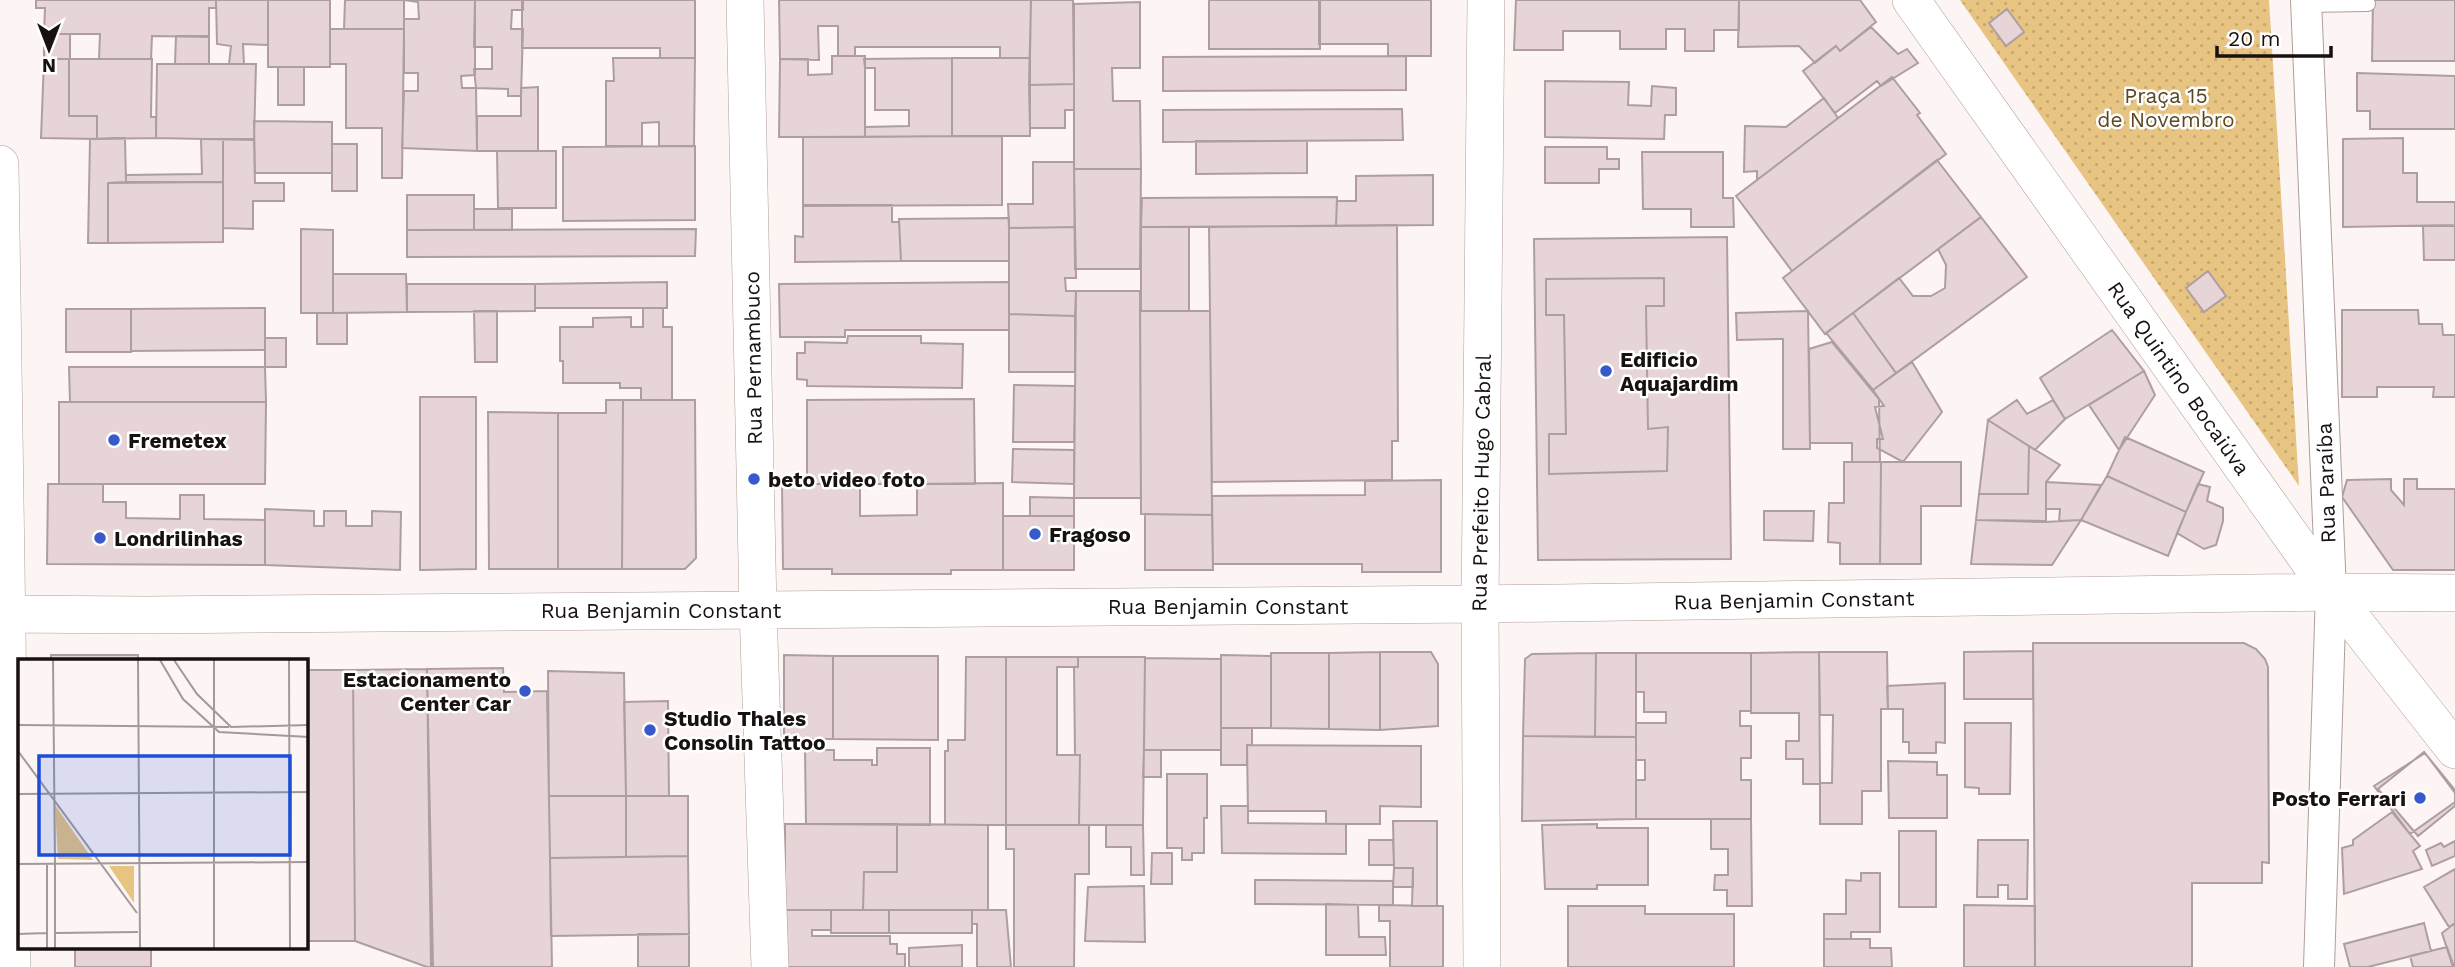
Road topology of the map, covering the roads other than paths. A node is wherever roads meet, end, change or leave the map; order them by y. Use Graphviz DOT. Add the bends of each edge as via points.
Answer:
graph roads {
  1 [pos="745,0"];
  2 [pos="1486,0"];
  3 [pos="1911,0"];
  4 [pos="2306,2"];
  5 [pos="2368,4"];
  6 [pos="0,164"];
  7 [pos="2331,593"];
  8 [pos="2455,593"];
  9 [pos="1479,604"];
  10 [pos="758,609"];
  11 [pos="4,614"];
  12 [pos="2455,750"];
  13 [pos="12,967"];
  14 [pos="770,967"];
  15 [pos="1482,967"];
  16 [pos="2319,967"];
  1 -- 10 [label="street, Rua Pernambuco"];
  2 -- 9 [label="street, Rua Prefeito Hugo Cabral"];
  3 -- 7 [label="street, Rua Quintino Bocaiúva"];
  4 -- 5 [label="lane"];
  4 -- 7 [label="street, Rua Paraíba"];
  6 -- 11 [label="street"];
  7 -- 8 [label="street, Rua Benjamin Constant"];
  7 -- 9 [label="street, Rua Benjamin Constant"];
  7 -- 12 [label="street, Rua Quintino Bocaiúva"];
  7 -- 16 [label="street, Rua Paraíba"];
  9 -- 10 [label="street, Rua Benjamin Constant"];
  9 -- 15 [label="street, Rua Prefeito Hugo Cabral"];
  10 -- 11 [label="street, Rua Benjamin Constant"];
  10 -- 14 [label="street, Rua Pernambuco"];
  11 -- 13 [label="street"];
}
